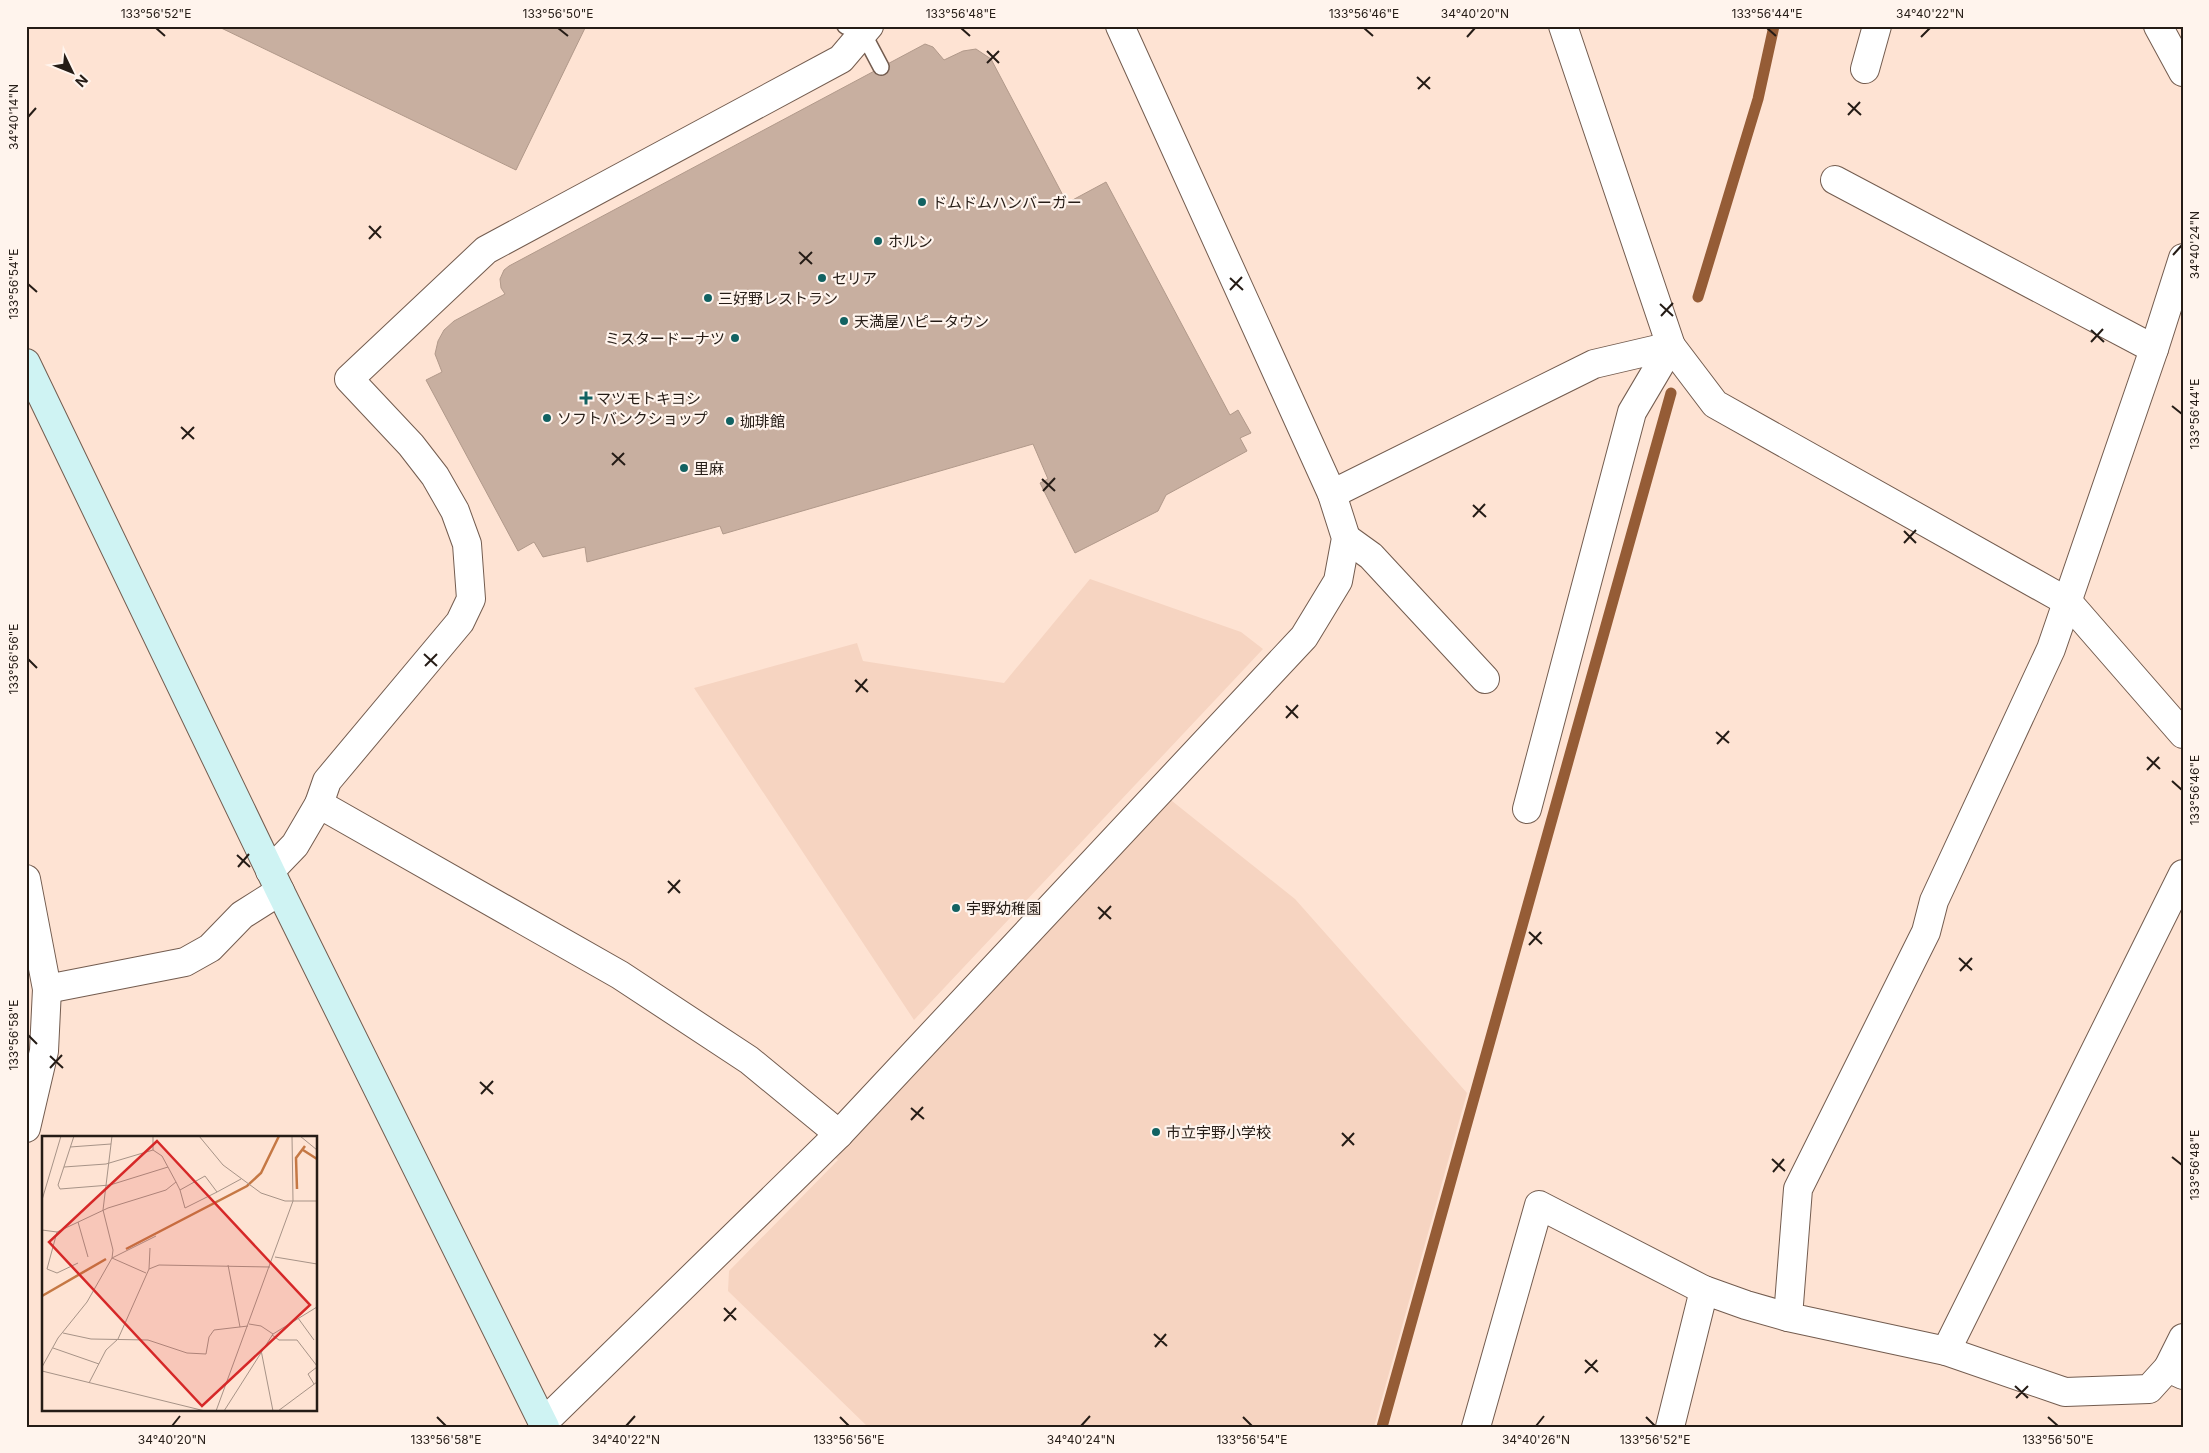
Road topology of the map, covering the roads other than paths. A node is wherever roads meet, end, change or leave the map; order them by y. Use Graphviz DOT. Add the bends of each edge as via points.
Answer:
graph roads {
  1 [pos="1120,26"];
  2 [pos="1563,26"];
  3 [pos="1877,26"];
  4 [pos="2158,26"];
  5 [pos="859,29"];
  6 [pos="881,67"];
  7 [pos="1865,69"];
  8 [pos="2183,72"];
  9 [pos="1835,180"];
  10 [pos="2183,258"];
  11 [pos="1671,346"];
  12 [pos="2154,349"];
  13 [pos="26,363"];
  14 [pos="1332,494"];
  15 [pos="1346,538"];
  16 [pos="2068,602"];
  17 [pos="1485,679"];
  18 [pos="2183,734"];
  19 [pos="319,804"];
  20 [pos="1527,809"];
  21 [pos="2183,874"];
  22 [pos="26,879"];
  23 [pos="275,881"];
  24 [pos="39,984"];
  25 [pos="26,1128"];
  26 [pos="839,1134"];
  27 [pos="1704,1290"];
  28 [pos="1788,1317"];
  29 [pos="2183,1338"];
  30 [pos="1946,1351"];
  31 [pos="2175,1372"];
  32 [pos="544,1425"];
  33 [pos="1476,1427"];
  34 [pos="1670,1427"];
  1 -- 14 [label="street"];
  2 -- 11 [label="street"];
  3 -- 7 [label="street"];
  4 -- 8 [label="street"];
  5 -- 6 [label="lane"];
  5 -- 19 [label="street" via="841,59 486,250 349,379 411,445 435,476 455,511 467,544 470,599 460,622 327,781"];
  9 -- 12 [label="street"];
  10 -- 12 [label="street"];
  11 -- 14 [label="street" via="1594,364"];
  11 -- 16 [label="street" via="1715,404"];
  11 -- 20 [label="street" via="1632,412"];
  12 -- 16 [label="street"];
  13 -- 23 [label="street"];
  14 -- 15 [label="street"];
  15 -- 17 [label="street" via="1371,556"];
  15 -- 26 [label="street" via="1338,581 1304,637"];
  16 -- 18 [label="street"];
  16 -- 28 [label="street" via="2051,649 1934,901 1926,932 1798,1189"];
  19 -- 23 [label="street"];
  19 -- 26 [label="street" via="620,975 749,1060"];
  21 -- 30 [label="street"];
  22 -- 24 [label="street"];
  23 -- 24 [label="street" via="210,948 184,962"];
  23 -- 32 [label="street"];
  24 -- 25 [label="street" via="44,1051"];
  26 -- 32 [label="street"];
  27 -- 28 [label="street"];
  27 -- 33 [label="street" via="1539,1205"];
  27 -- 34 [label="street"];
  28 -- 30 [label="street"];
  29 -- 31 [label="street"];
  30 -- 31 [label="street" via="2065,1392 2149,1389"];
}
